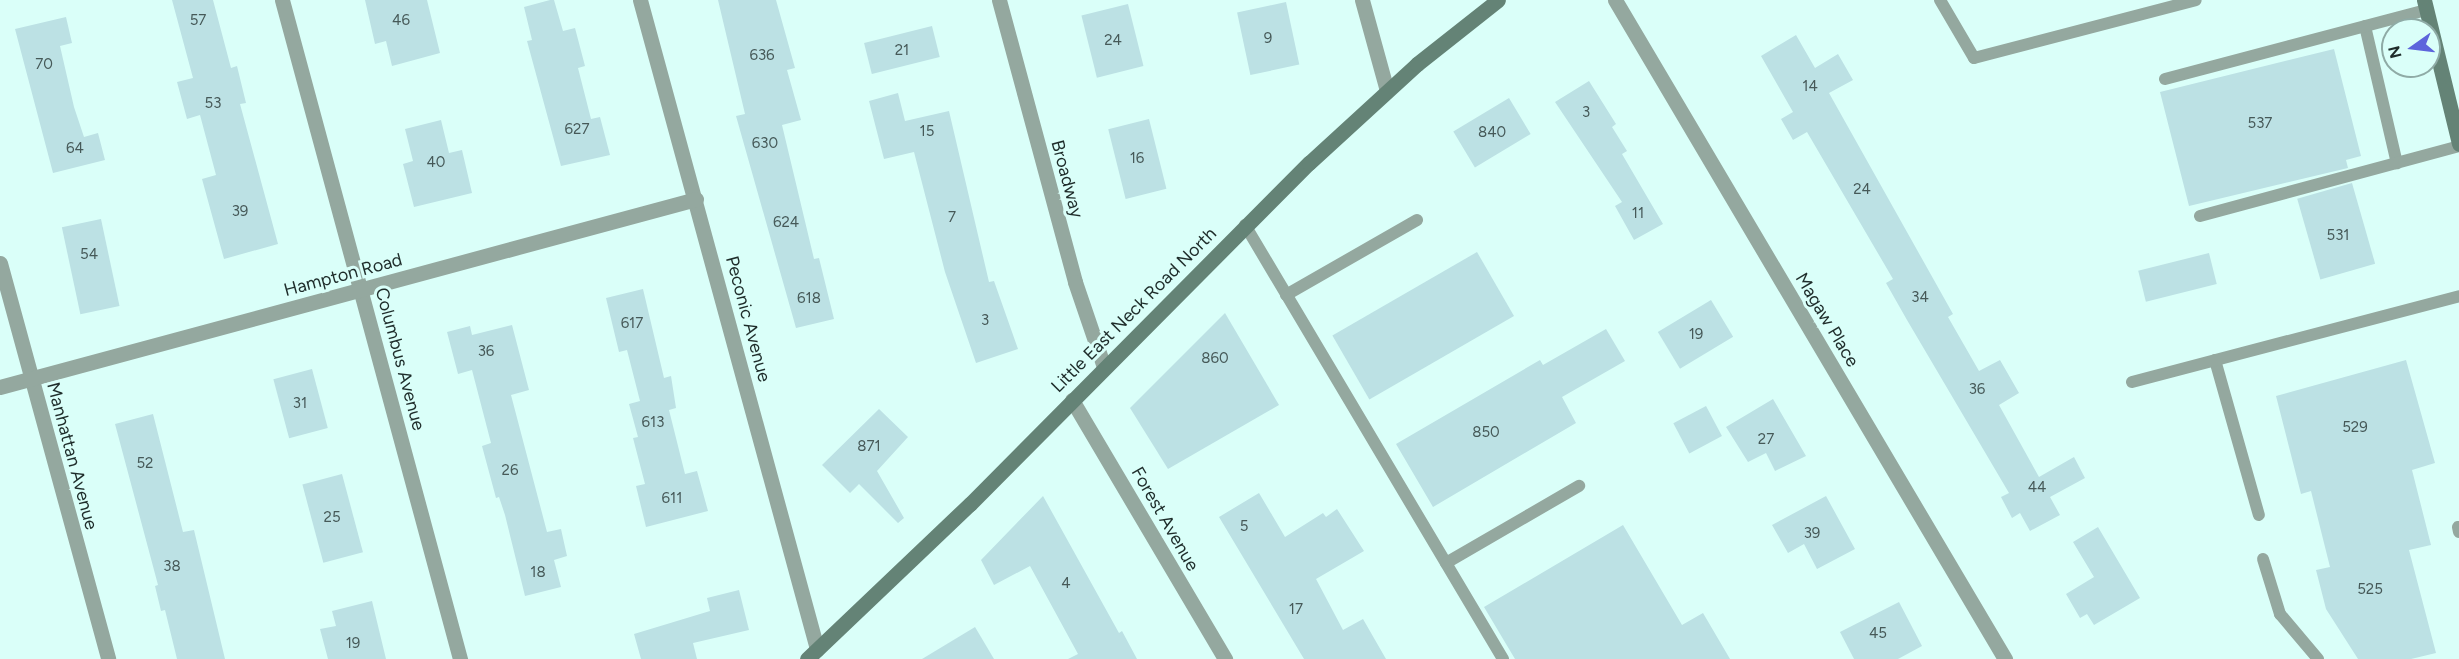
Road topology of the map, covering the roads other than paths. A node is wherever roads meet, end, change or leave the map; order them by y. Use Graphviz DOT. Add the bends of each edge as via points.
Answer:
graph roads {
  1 [pos="282,0"];
  2 [pos="640,0"];
  3 [pos="999,0"];
  4 [pos="1362,0"];
  5 [pos="1498,0"];
  6 [pos="1616,0"];
  7 [pos="1940,0"];
  8 [pos="2196,0"];
  9 [pos="2425,5"];
  10 [pos="2365,26"];
  11 [pos="2165,79"];
  12 [pos="1387,91"];
  13 [pos="2459,145"];
  14 [pos="2397,162"];
  15 [pos="696,199"];
  16 [pos="2200,216"];
  17 [pos="1417,220"];
  18 [pos="1245,225"];
  19 [pos="0,263"];
  20 [pos="361,291"];
  21 [pos="1286,295"];
  22 [pos="2459,296"];
  23 [pos="2216,360"];
  24 [pos="1104,367"];
  25 [pos="31,378"];
  26 [pos="2132,381"];
  27 [pos="0,387"];
  28 [pos="1072,400"];
  29 [pos="1579,486"];
  30 [pos="2259,515"];
  31 [pos="2263,559"];
  32 [pos="1446,564"];
  33 [pos="812,654"];
  34 [pos="108,659"];
  35 [pos="460,659"];
  36 [pos="1225,659"];
  37 [pos="1503,659"];
  38 [pos="2005,659"];
  39 [pos="2318,659"];
  1 -- 20 [label="street, Columbus Avenue"];
  2 -- 15 [label="street, Peconic Avenue"];
  3 -- 24 [label="street, Broadway" via="1075,282"];
  4 -- 12 [label="street"];
  5 -- 12 [label="main road, Little East Neck Road North"];
  6 -- 38 [label="street, Magaw Place"];
  7 -- 8 [label="lane" via="1974,58"];
  9 -- 10 [label="lane"];
  9 -- 13 [label="main road"];
  10 -- 11 [label="lane"];
  10 -- 14 [label="lane"];
  12 -- 18 [label="main road, Little East Neck Road North"];
  13 -- 14 [label="lane"];
  14 -- 16 [label="lane"];
  15 -- 20 [label="street, Hampton Road"];
  15 -- 33 [label="street, Peconic Avenue"];
  17 -- 21 [label="lane"];
  18 -- 21 [label="lane"];
  18 -- 24 [label="main road, Little East Neck Road North"];
  19 -- 25 [label="street, Manhattan Avenue"];
  20 -- 25 [label="street, Hampton Road"];
  20 -- 35 [label="street, Columbus Avenue"];
  21 -- 32 [label="lane"];
  22 -- 23 [label="lane"];
  23 -- 26 [label="lane"];
  23 -- 30 [label="lane"];
  24 -- 28 [label="main road, Little East Neck Road North"];
  25 -- 27 [label="street, Hampton Road"];
  25 -- 34 [label="street, Manhattan Avenue"];
  28 -- 33 [label="main road, Little East Neck Road North" via="970,504"];
  28 -- 36 [label="street, Forest Avenue"];
  29 -- 32 [label="lane"];
  31 -- 39 [label="lane" via="2280,614"];
  32 -- 37 [label="lane"];
}
